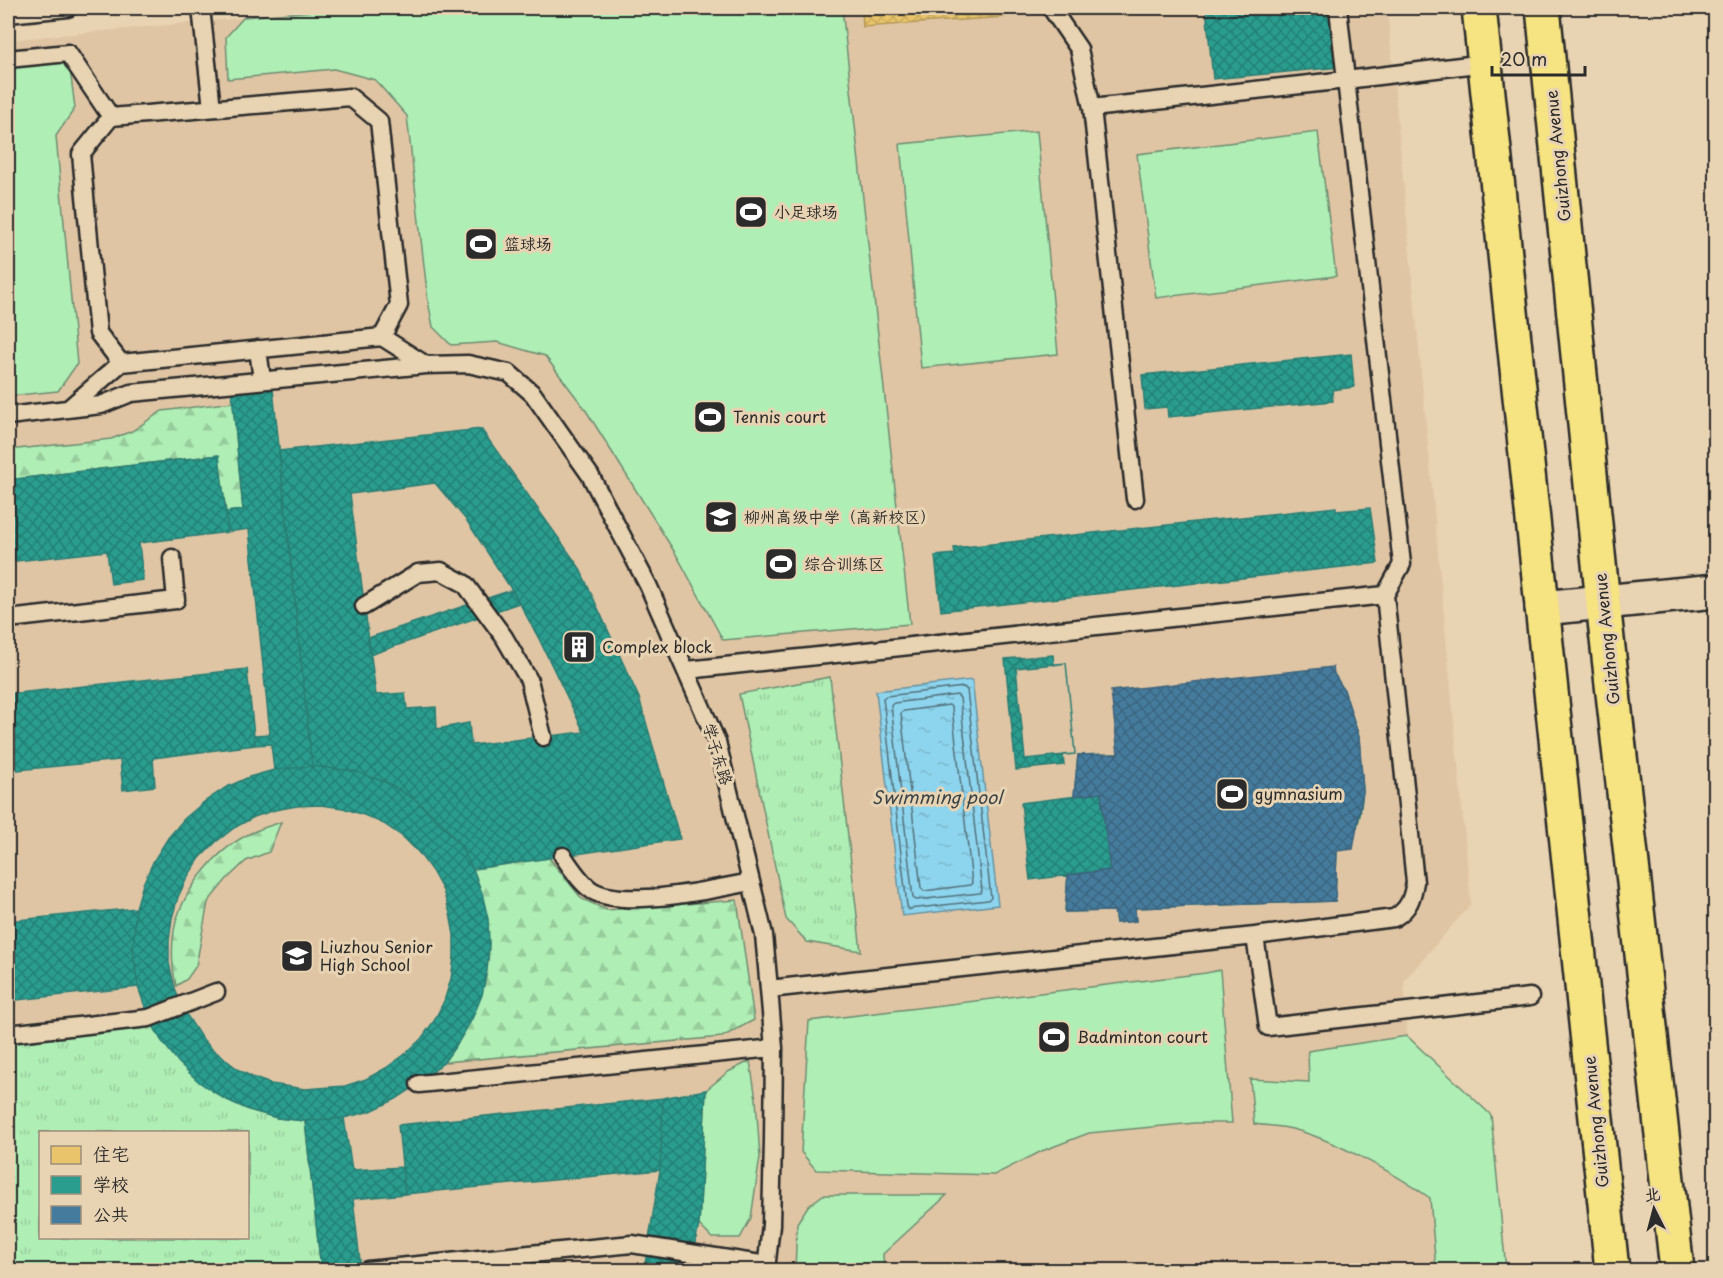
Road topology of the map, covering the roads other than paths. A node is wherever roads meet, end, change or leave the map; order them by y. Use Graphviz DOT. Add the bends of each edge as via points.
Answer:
graph roads {
  1 [pos="68,8"];
  2 [pos="201,8"];
  3 [pos="1051,8"];
  4 [pos="1338,8"];
  5 [pos="1479,8"];
  6 [pos="1543,8"];
  7 [pos="8,14"];
  8 [pos="8,59"];
  9 [pos="1485,63"];
  10 [pos="1346,80"];
  11 [pos="212,108"];
  12 [pos="1092,108"];
  13 [pos="111,117"];
  14 [pos="382,337"];
  15 [pos="258,349"];
  16 [pos="121,363"];
  17 [pos="426,364"];
  18 [pos="262,380"];
  19 [pos="68,409"];
  20 [pos="8,416"];
  21 [pos="1135,499"];
  22 [pos="172,558"];
  23 [pos="1716,591"];
  24 [pos="1385,595"];
  25 [pos="1603,603"];
  26 [pos="364,606"];
  27 [pos="1542,608"];
  28 [pos="8,619"];
  29 [pos="687,670"];
  30 [pos="543,737"];
  31 [pos="563,856"];
  32 [pos="751,882"];
  33 [pos="1255,936"];
  34 [pos="769,989"];
  35 [pos="216,992"];
  36 [pos="1530,997"];
  37 [pos="8,1034"];
  38 [pos="774,1048"];
  39 [pos="419,1084"];
  40 [pos="766,1268"];
  41 [pos="367,1270"];
  42 [pos="1612,1270"];
  43 [pos="1677,1270"];
  1 -- 7 [label="lane"];
  2 -- 11 [label="lane"];
  3 -- 12 [label="lane" via="1079,49"];
  4 -- 10 [label="lane"];
  5 -- 9 [label="main road, Guizhong Avenue"];
  6 -- 25 [label="main road, Guizhong Avenue"];
  8 -- 13 [label="lane" via="68,53"];
  9 -- 10 [label="lane"];
  9 -- 27 [label="main road, Guizhong Avenue"];
  10 -- 12 [label="lane"];
  10 -- 24 [label="lane" via="1402,564"];
  11 -- 13 [label="lane"];
  11 -- 14 [label="lane" via="350,97 379,121 399,305"];
  12 -- 21 [label="lane"];
  13 -- 16 [label="lane" via="81,154 98,333"];
  14 -- 15 [label="lane"];
  14 -- 17 [label="lane"];
  15 -- 16 [label="lane"];
  15 -- 18 [label="lane"];
  16 -- 19 [label="lane"];
  17 -- 18 [label="lane, 学子东路"];
  17 -- 29 [label="lane, 学子东路" via="468,364 509,373 533,394 590,474"];
  18 -- 19 [label="lane, 学子东路" via="131,393 101,405"];
  19 -- 20 [label="lane, 学子东路"];
  22 -- 28 [label="lane" via="176,600"];
  23 -- 25 [label="street"];
  24 -- 29 [label="lane"];
  24 -- 33 [label="lane" via="1415,882 1411,901 1404,913 1394,918"];
  25 -- 27 [label="street"];
  25 -- 43 [label="main road, Guizhong Avenue"];
  26 -- 30 [label="lane" via="418,573 441,571 465,584 504,636 530,680"];
  27 -- 42 [label="main road, Guizhong Avenue"];
  29 -- 32 [label="lane, 学子东路" via="717,742"];
  31 -- 32 [label="lane" via="591,890 612,898 659,896"];
  32 -- 34 [label="lane, 学子东路" via="764,935"];
  33 -- 34 [label="lane"];
  33 -- 36 [label="lane" via="1268,1027"];
  34 -- 38 [label="lane, 学子东路"];
  35 -- 37 [label="lane" via="149,1018"];
  38 -- 39 [label="lane"];
  38 -- 40 [label="lane, 学子东路"];
  40 -- 41 [label="lane" via="632,1244"];
}
